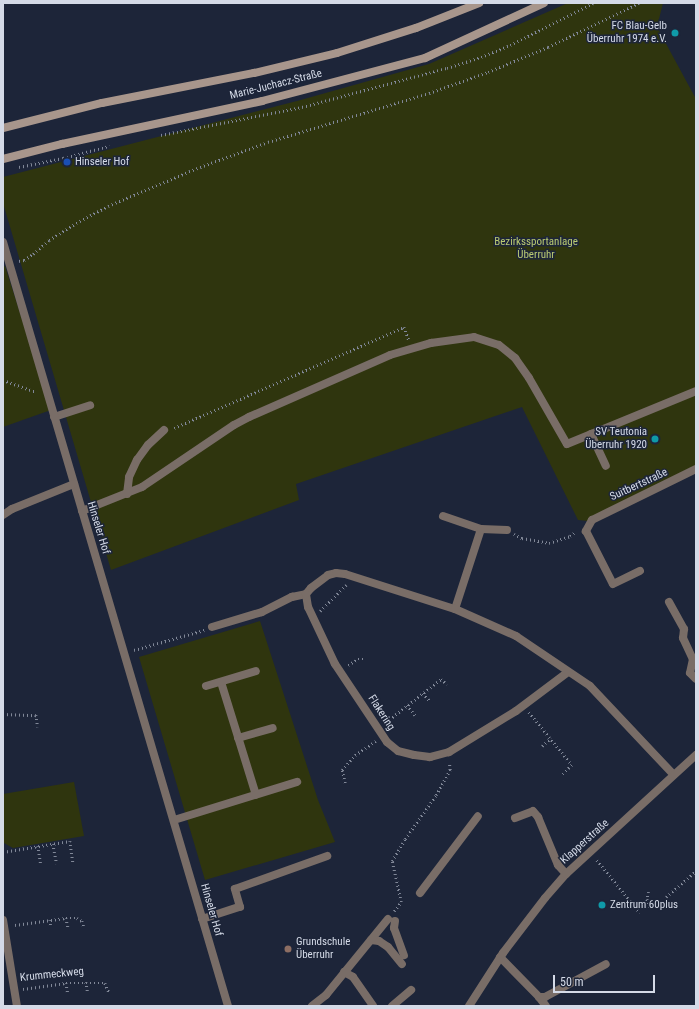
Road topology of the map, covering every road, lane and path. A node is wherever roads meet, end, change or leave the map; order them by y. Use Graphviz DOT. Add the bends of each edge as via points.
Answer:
graph roads {
  1 [pos="479,3"];
  2 [pos="544,3"];
  3 [pos="639,3"];
  4 [pos="3,128"];
  5 [pos="3,159"];
  6 [pos="3,242"];
  7 [pos="6,264"];
  8 [pos="408,337"];
  9 [pos="3,380"];
  10 [pos="696,392"];
  11 [pos="46,393"];
  12 [pos="90,405"];
  13 [pos="54,417"];
  14 [pos="164,430"];
  15 [pos="591,434"];
  16 [pos="606,466"];
  17 [pos="696,469"];
  18 [pos="74,484"];
  19 [pos="127,494"];
  20 [pos="82,511"];
  21 [pos="3,515"];
  22 [pos="443,516"];
  23 [pos="592,520"];
  24 [pos="481,529"];
  25 [pos="507,530"];
  26 [pos="640,571"];
  27 [pos="354,577"];
  28 [pos="306,594"];
  29 [pos="669,602"];
  30 [pos="455,609"];
  31 [pos="313,618"];
  32 [pos="212,627"];
  33 [pos="146,647"];
  34 [pos="366,659"];
  35 [pos="340,670"];
  36 [pos="256,671"];
  37 [pos="568,672"];
  38 [pos="696,680"];
  39 [pos="221,682"];
  40 [pos="447,684"];
  41 [pos="206,686"];
  42 [pos="423,693"];
  43 [pos="430,701"];
  44 [pos="407,705"];
  45 [pos="524,706"];
  46 [pos="3,714"];
  47 [pos="415,715"];
  48 [pos="38,727"];
  49 [pos="272,728"];
  50 [pos="377,728"];
  51 [pos="383,736"];
  52 [pos="238,738"];
  53 [pos="551,738"];
  54 [pos="542,746"];
  55 [pos="449,752"];
  56 [pos="696,755"];
  57 [pos="563,774"];
  58 [pos="673,774"];
  59 [pos="297,782"];
  60 [pos="345,783"];
  61 [pos="256,795"];
  62 [pos="478,816"];
  63 [pos="515,818"];
  64 [pos="174,820"];
  65 [pos="53,844"];
  66 [pos="38,846"];
  67 [pos="3,852"];
  68 [pos="590,852"];
  69 [pos="327,856"];
  70 [pos="73,863"];
  71 [pos="41,864"];
  72 [pos="57,864"];
  73 [pos="696,871"];
  74 [pos="566,874"];
  75 [pos="420,892"];
  76 [pos="649,892"];
  77 [pos="666,897"];
  78 [pos="650,907"];
  79 [pos="640,913"];
  80 [pos="66,918"];
  81 [pos="202,919"];
  82 [pos="50,920"];
  83 [pos="391,920"];
  84 [pos="4,923"];
  85 [pos="51,927"];
  86 [pos="68,927"];
  87 [pos="84,927"];
  88 [pos="371,940"];
  89 [pos="404,955"];
  90 [pos="500,957"];
  91 [pos="402,964"];
  92 [pos="606,964"];
  93 [pos="344,972"];
  94 [pos="86,982"];
  95 [pos="66,983"];
  96 [pos="15,990"];
  97 [pos="411,990"];
  98 [pos="108,992"];
  99 [pos="68,993"];
  100 [pos="88,993"];
  101 [pos="539,997"];
  102 [pos="17,1006"];
  103 [pos="228,1006"];
  104 [pos="312,1006"];
  105 [pos="373,1006"];
  106 [pos="392,1006"];
  107 [pos="469,1006"];
  108 [pos="546,1006"];
  1 -- 4 [label="main road, Marie-Juchacz-Straße" via="416,28 337,54 102,104"];
  2 -- 5 [label="main road, Marie-Juchacz-Straße" via="425,58 262,101"];
  3 -- 7 [label="path" via="548,47 488,72 200,166 108,206 62,231 24,260"];
  6 -- 7 [label="street, Hinseler Hof"];
  7 -- 11 [label="street, Hinseler Hof"];
  8 -- 14 [label="path" via="404,327 166,432"];
  9 -- 11 [label="path"];
  10 -- 15 [label="street"];
  11 -- 13 [label="street, Hinseler Hof"];
  12 -- 13 [label="street"];
  13 -- 18 [label="street, Hinseler Hof"];
  14 -- 19 [label="street" via="137,460 129,476"];
  15 -- 16 [label="street"];
  15 -- 19 [label="street" via="567,444 529,378 515,358 499,345 474,337 446,340 390,355 234,424 159,477"];
  17 -- 23 [label="street, Suitbertstraße"];
  18 -- 20 [label="street, Hinseler Hof"];
  18 -- 21 [label="street"];
  19 -- 20 [label="street"];
  20 -- 64 [label="street, Hinseler Hof"];
  22 -- 24 [label="street"];
  23 -- 25 [label="path" via="570,536 549,543 522,538"];
  23 -- 26 [label="street" via="586,531 613,584"];
  24 -- 25 [label="street"];
  24 -- 30 [label="street"];
  27 -- 28 [label="street" via="336,573 328,575"];
  27 -- 30 [label="street"];
  27 -- 31 [label="path"];
  28 -- 31 [label="street, Flakering"];
  28 -- 32 [label="street" via="292,597 262,612"];
  29 -- 38 [label="street" via="684,629 683,638 693,658 690,673"];
  30 -- 37 [label="street" via="516,636"];
  31 -- 35 [label="street, Flakering"];
  32 -- 33 [label="path"];
  34 -- 35 [label="path" via="358,659"];
  35 -- 50 [label="street, Flakering"];
  36 -- 39 [label="street"];
  37 -- 45 [label="street, Flakering"];
  37 -- 58 [label="street" via="590,686"];
  39 -- 41 [label="street"];
  39 -- 52 [label="street"];
  40 -- 42 [label="path" via="441,679"];
  42 -- 43 [label="path"];
  42 -- 44 [label="path"];
  44 -- 47 [label="path"];
  44 -- 50 [label="path"];
  45 -- 53 [label="path"];
  45 -- 55 [label="street, Flakering"];
  46 -- 48 [label="path" via="36,715"];
  49 -- 52 [label="street"];
  50 -- 51 [label="street, Flakering"];
  51 -- 55 [label="street, Flakering" via="398,751 414,755 430,757"];
  51 -- 60 [label="path" via="348,762 342,770"];
  52 -- 61 [label="street"];
  53 -- 54 [label="path"];
  53 -- 57 [label="path" via="572,765"];
  55 -- 83 [label="path" via="450,770 392,861 401,902"];
  56 -- 58 [label="street, Klapperstraße"];
  58 -- 68 [label="street, Klapperstraße"];
  59 -- 61 [label="street"];
  61 -- 64 [label="street"];
  62 -- 75 [label="street"];
  63 -- 74 [label="street" via="533,811 538,817 558,865"];
  64 -- 81 [label="street, Hinseler Hof"];
  65 -- 66 [label="path"];
  65 -- 70 [label="path" via="70,841"];
  65 -- 72 [label="path"];
  66 -- 67 [label="path"];
  66 -- 71 [label="path"];
  68 -- 74 [label="street, Klapperstraße"];
  68 -- 79 [label="path"];
  69 -- 81 [label="street" via="235,889 240,907"];
  73 -- 77 [label="path"];
  74 -- 90 [label="street, Klapperstraße"];
  76 -- 78 [label="path" via="647,899"];
  80 -- 82 [label="path"];
  80 -- 86 [label="path"];
  80 -- 87 [label="path" via="77,918 82,921"];
  81 -- 103 [label="street, Hinseler Hof"];
  82 -- 84 [label="path"];
  82 -- 85 [label="path"];
  83 -- 88 [label="street"];
  83 -- 89 [label="street"];
  84 -- 96 [label="street, Krummeckweg"];
  88 -- 91 [label="street" via="388,947"];
  88 -- 93 [label="street"];
  90 -- 101 [label="street"];
  90 -- 107 [label="street, Klapperstraße"];
  92 -- 101 [label="street" via="545,997"];
  93 -- 104 [label="street" via="326,995"];
  93 -- 105 [label="street" via="353,977"];
  94 -- 95 [label="path, Krummeckweg"];
  94 -- 98 [label="path, Krummeckweg" via="105,982"];
  94 -- 100 [label="path"];
  95 -- 96 [label="path, Krummeckweg"];
  95 -- 99 [label="path"];
  96 -- 102 [label="street, Krummeckweg"];
  97 -- 106 [label="street"];
  101 -- 108 [label="street"];
}
